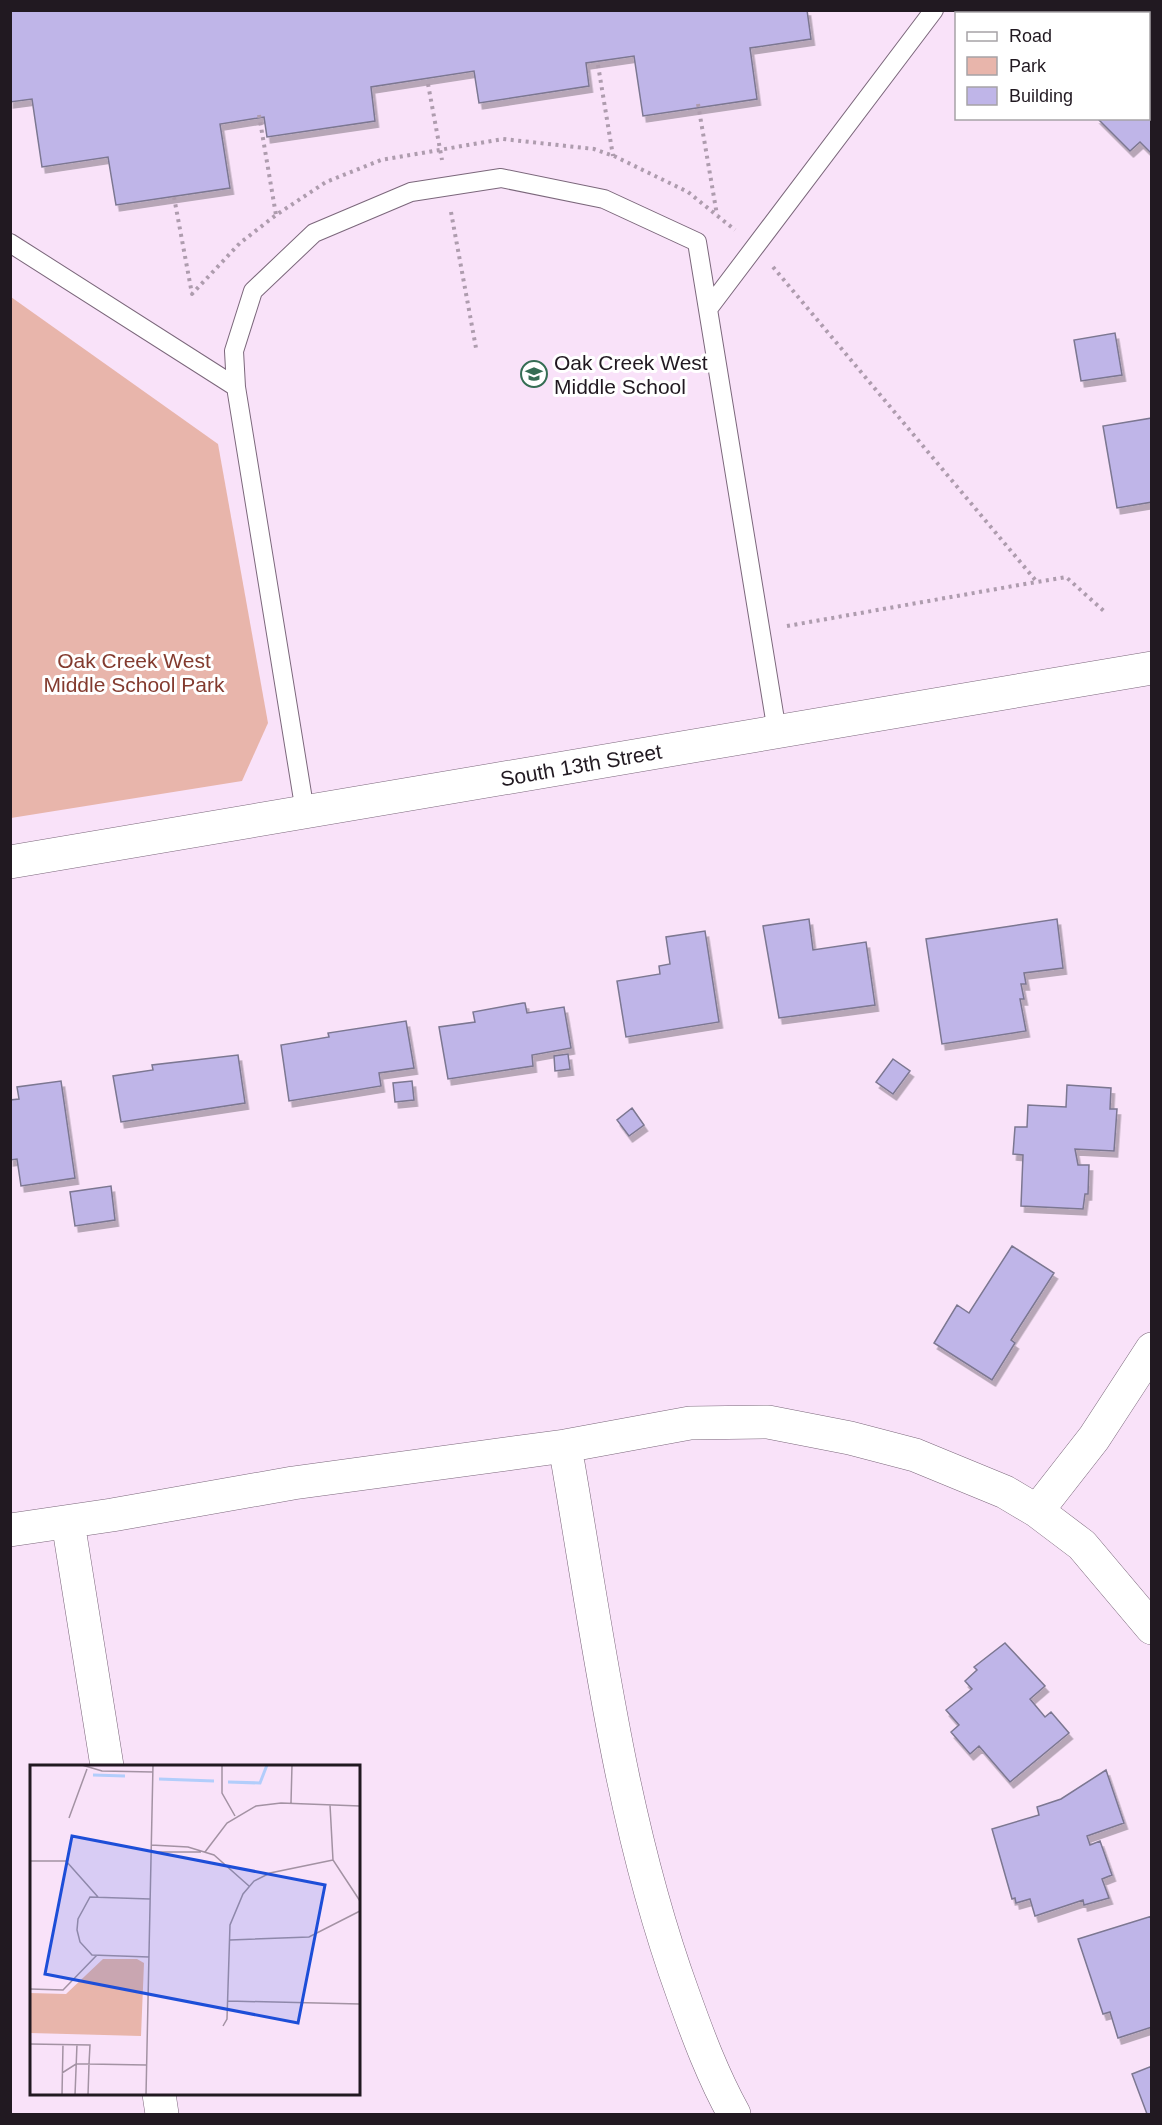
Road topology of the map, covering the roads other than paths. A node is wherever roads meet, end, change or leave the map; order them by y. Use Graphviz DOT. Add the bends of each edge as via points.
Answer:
graph roads {
  1 [pos="934,10"];
  2 [pos="10,243"];
  3 [pos="708,309"];
  4 [pos="236,387"];
  5 [pos="1152,668"];
  6 [pos="777,732"];
  7 [pos="305,812"];
  8 [pos="10,862"];
  9 [pos="1152,1349"];
  10 [pos="565,1446"];
  11 [pos="1037,1511"];
  12 [pos="68,1522"];
  13 [pos="10,1530"];
  14 [pos="1152,1628"];
  15 [pos="107,1765"];
  16 [pos="159,2095"];
  17 [pos="162,2115"];
  18 [pos="734,2115"];
  1 -- 3 [label="lane"];
  2 -- 4 [label="lane"];
  3 -- 4 [label="lane" via="697,242 604,199 501,178 411,192 314,233 253,291 234,351"];
  3 -- 6 [label="lane"];
  4 -- 7 [label="lane"];
  5 -- 6 [label="street, South 13th Street"];
  6 -- 7 [label="street, South 13th Street"];
  7 -- 8 [label="street, South 13th Street"];
  9 -- 11 [label="street" via="1094,1438"];
  10 -- 11 [label="street" via="690,1423 768,1422 915,1455"];
  10 -- 12 [label="street" via="293,1483"];
  10 -- 18 [label="street" via="628,1808 667,1950 713,2077"];
  11 -- 14 [label="street" via="1082,1545"];
  12 -- 13 [label="street"];
  12 -- 15 [label="street"];
  16 -- 17 [label="street"];
}
